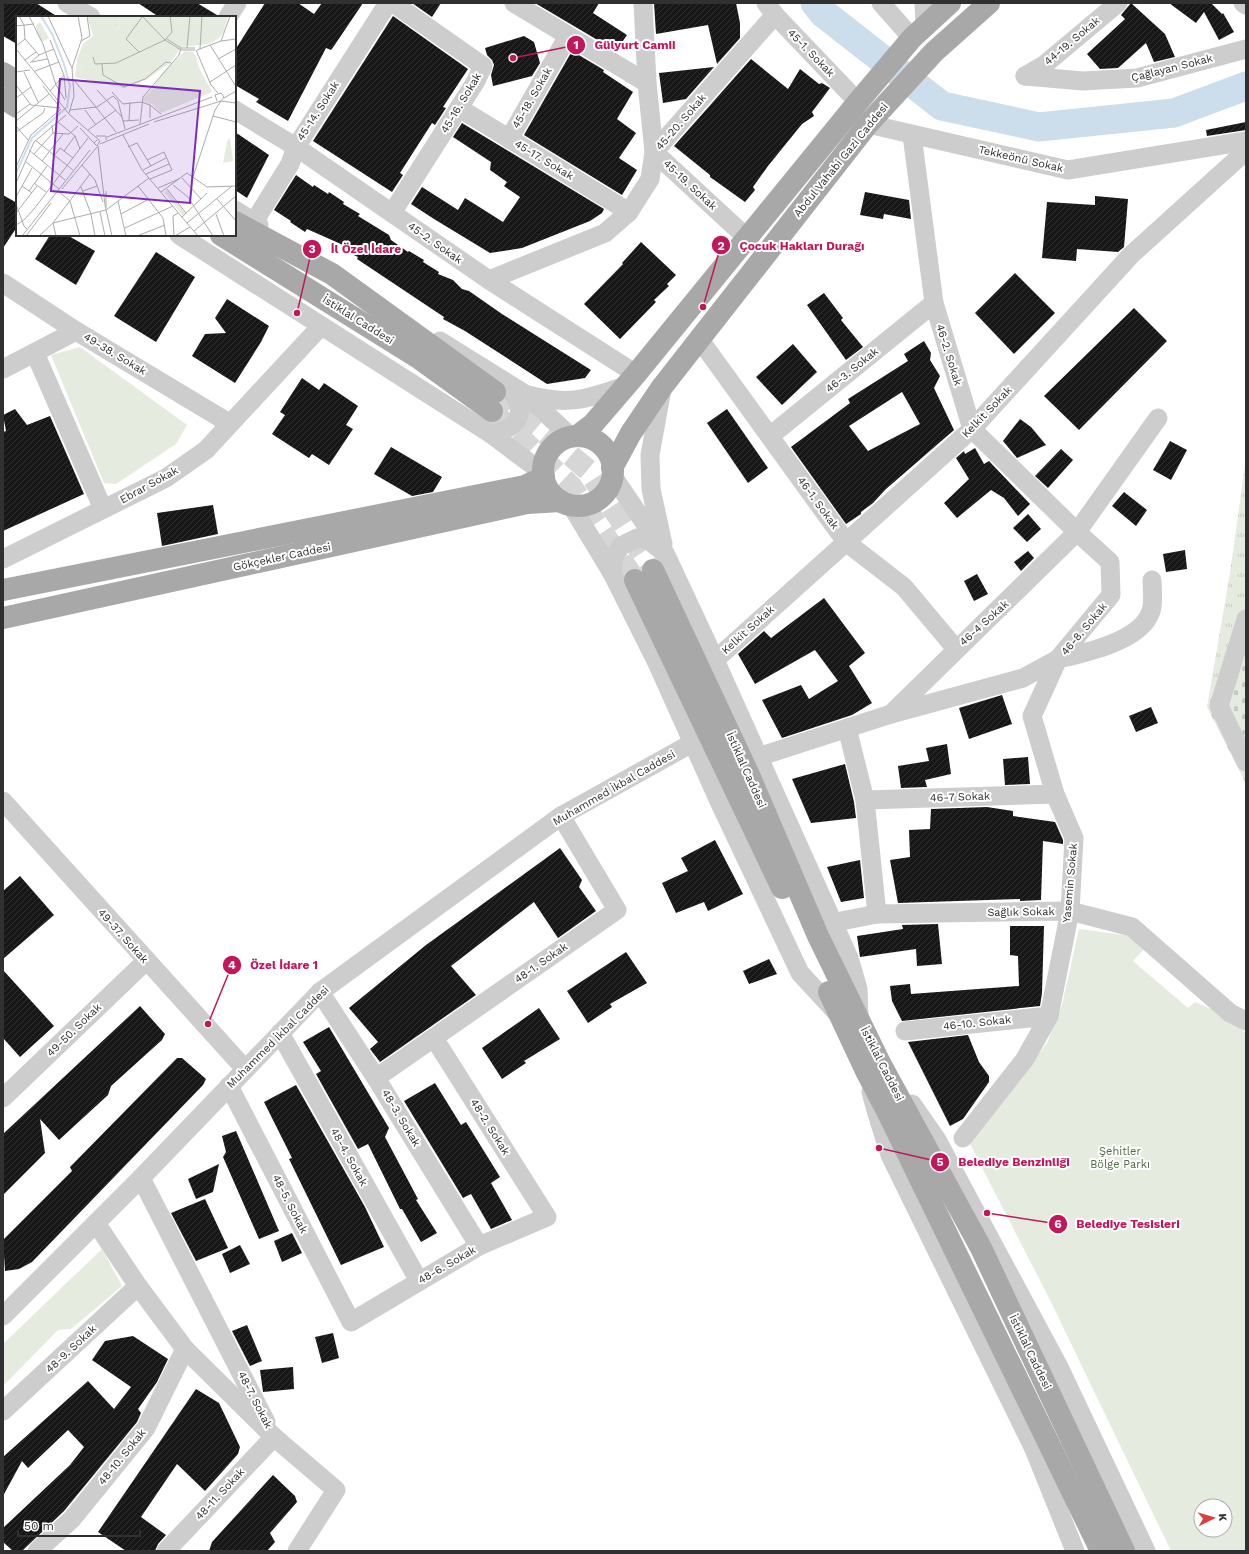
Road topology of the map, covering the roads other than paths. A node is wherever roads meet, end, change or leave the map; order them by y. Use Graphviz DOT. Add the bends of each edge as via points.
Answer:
graph roads {
  1 [pos="67,3"];
  2 [pos="237,3"];
  3 [pos="388,3"];
  4 [pos="393,3"];
  5 [pos="514,3"];
  6 [pos="643,3"];
  7 [pos="881,3"];
  8 [pos="924,3"];
  9 [pos="950,3"];
  10 [pos="989,3"];
  11 [pos="1118,3"];
  12 [pos="1243,3"];
  13 [pos="1246,5"];
  14 [pos="770,9"];
  15 [pos="90,13"];
  16 [pos="229,16"];
  17 [pos="919,32"];
  18 [pos="568,36"];
  19 [pos="1246,49"];
  20 [pos="3,73"];
  21 [pos="1025,76"];
  22 [pos="16,81"];
  23 [pos="647,82"];
  24 [pos="3,98"];
  25 [pos="858,102"];
  26 [pos="16,106"];
  27 [pos="459,108"];
  28 [pos="236,111"];
  29 [pos="868,124"];
  30 [pos="912,134"];
  31 [pos="509,139"];
  32 [pos="1246,141"];
  33 [pos="296,147"];
  34 [pos="1246,151"];
  35 [pos="654,152"];
  36 [pos="236,211"];
  37 [pos="629,212"];
  38 [pos="392,213"];
  39 [pos="244,222"];
  40 [pos="181,236"];
  41 [pos="223,236"];
  42 [pos="747,238"];
  43 [pos="489,280"];
  44 [pos="3,283"];
  45 [pos="934,304"];
  46 [pos="321,326"];
  47 [pos="76,331"];
  48 [pos="700,340"];
  49 [pos="35,353"];
  50 [pos="3,369"];
  51 [pos="631,380"];
  52 [pos="662,387"];
  53 [pos="496,394"];
  54 [pos="525,394"];
  55 [pos="1158,418"];
  56 [pos="229,423"];
  57 [pos="972,429"];
  58 [pos="491,434"];
  59 [pos="574,436"];
  60 [pos="770,436"];
  61 [pos="612,471"];
  62 [pos="544,475"];
  63 [pos="566,503"];
  64 [pos="103,509"];
  65 [pos="1077,532"];
  66 [pos="846,542"];
  67 [pos="3,559"];
  68 [pos="651,568"];
  69 [pos="612,573"];
  70 [pos="1152,580"];
  71 [pos="3,590"];
  72 [pos="3,618"];
  73 [pos="1246,619"];
  74 [pos="956,649"];
  75 [pos="1058,659"];
  76 [pos="715,660"];
  77 [pos="891,714"];
  78 [pos="847,728"];
  79 [pos="694,742"];
  80 [pos="758,757"];
  81 [pos="1246,762"];
  82 [pos="1055,794"];
  83 [pos="865,800"];
  84 [pos="3,801"];
  85 [pos="561,816"];
  86 [pos="1070,911"];
  87 [pos="876,914"];
  88 [pos="831,923"];
  89 [pos="146,961"];
  90 [pos="320,992"];
  91 [pos="1049,1016"];
  92 [pos="850,1019"];
  93 [pos="1246,1021"];
  94 [pos="905,1031"];
  95 [pos="280,1033"];
  96 [pos="434,1038"];
  97 [pos="245,1069"];
  98 [pos="875,1071"];
  99 [pos="376,1078"];
  100 [pos="229,1086"];
  101 [pos="6,1088"];
  102 [pos="963,1138"];
  103 [pos="141,1178"];
  104 [pos="547,1217"];
  105 [pos="96,1223"];
  106 [pos="479,1246"];
  107 [pos="419,1281"];
  108 [pos="138,1286"];
  109 [pos="3,1316"];
  110 [pos="351,1322"];
  111 [pos="185,1349"];
  112 [pos="3,1411"];
  113 [pos="274,1437"];
  114 [pos="37,1551"];
  115 [pos="166,1551"];
  116 [pos="297,1551"];
  117 [pos="1075,1551"];
  118 [pos="1101,1551"];
  119 [pos="1124,1551"];
  120 [pos="1146,1551"];
  1 -- 15 [label="street"];
  2 -- 16 [label="street"];
  3 -- 33 [label="street, 45-14. Sokak"];
  4 -- 27 [label="street, 45-16. Sokak" via="483,66"];
  5 -- 18 [label="street"];
  6 -- 23 [label="street, 45-19. Sokak"];
  7 -- 17 [label="street"];
  8 -- 17 [label="street"];
  9 -- 17 [label="main road, Abdul Vahabi Gazi Caddesi"];
  10 -- 29 [label="main road, Abdul Vahabi Gazi Caddesi" via="934,52"];
  11 -- 21 [label="street, 44-19. Sokak" via="1044,65"];
  12 -- 13 [label="street"];
  14 -- 25 [label="street, 45-1. Sokak"];
  14 -- 35 [label="street, 45-20. Sokak"];
  17 -- 25 [label="main road, Abdul Vahabi Gazi Caddesi"];
  18 -- 23 [label="street"];
  18 -- 31 [label="street, 45-18. Sokak"];
  19 -- 21 [label="street, Çağlayan Sokak" via="1137,78 1083,81"];
  20 -- 22 [label="main road"];
  23 -- 35 [label="street, 45-19. Sokak"];
  24 -- 26 [label="main road"];
  25 -- 42 [label="main road, Abdul Vahabi Gazi Caddesi"];
  27 -- 31 [label="street, 45-17. Sokak"];
  27 -- 38 [label="street, 45-16. Sokak"];
  28 -- 33 [label="street, 45-2. Sokak"];
  29 -- 30 [label="street, Tekkeönü Sokak"];
  29 -- 48 [label="main road, Abdul Vahabi Gazi Caddesi"];
  30 -- 32 [label="street, Tekkeönü Sokak" via="1068,170"];
  30 -- 45 [label="street, 46-2. Sokak"];
  31 -- 37 [label="street, 45-17. Sokak"];
  33 -- 38 [label="street, 45-2. Sokak"];
  33 -- 39 [label="street, 45-14. Sokak" via="290,164"];
  34 -- 57 [label="street, Kelkit Sokak" via="1131,255"];
  35 -- 37 [label="street, 45-20. Sokak" via="650,179"];
  35 -- 42 [label="street, 45-19. Sokak"];
  36 -- 39 [label="street"];
  37 -- 43 [label="street, 45-20. Sokak" via="605,233"];
  38 -- 43 [label="street, 45-2. Sokak"];
  39 -- 53 [label="main road, İstiklal Caddesi" via="332,274"];
  40 -- 46 [label="street"];
  41 -- 53 [label="main road, İstiklal Caddesi" via="420,359"];
  42 -- 51 [label="main road, Abdul Vahabi Gazi Caddesi"];
  43 -- 51 [label="street, 45-2. Sokak"];
  44 -- 47 [label="street, 49-38. Sokak"];
  45 -- 57 [label="street, 46-2. Sokak"];
  45 -- 60 [label="street, 46-3. Sokak"];
  46 -- 56 [label="street, Ebrar Sokak"];
  46 -- 58 [label="street"];
  47 -- 49 [label="street"];
  47 -- 56 [label="street, 49-38. Sokak"];
  48 -- 52 [label="main road, Abdul Vahabi Gazi Caddesi"];
  48 -- 60 [label="street, 46-1. Sokak"];
  49 -- 50 [label="street"];
  49 -- 64 [label="street"];
  51 -- 54 [label="street" via="594,397 571,401 551,401"];
  51 -- 59 [label="main road, Abdul Vahabi Gazi Caddesi" via="593,424"];
  52 -- 61 [label="main road, Abdul Vahabi Gazi Caddesi" via="632,432"];
  52 -- 68 [label="street" via="650,455"];
  53 -- 54 [label="street"];
  53 -- 58 [label="street" via="513,393 521,411 518,420 505,431"];
  54 -- 59 [label="street"];
  55 -- 65 [label="street, 46-4 Sokak"];
  56 -- 64 [label="street, Ebrar Sokak" via="206,450 166,478"];
  57 -- 65 [label="street, 46-2. Sokak"];
  57 -- 66 [label="street, Kelkit Sokak"];
  58 -- 62 [label="street"];
  59 -- 61 [label="main road" via="590,438 601,445 609,455"];
  59 -- 62 [label="main road" via="562,440 552,448 545,460"];
  60 -- 66 [label="street, 46-1. Sokak"];
  61 -- 63 [label="main road" via="608,487 596,500 584,505"];
  61 -- 68 [label="street"];
  62 -- 63 [label="main road" via="550,492"];
  62 -- 71 [label="main road, Gökçekler Caddesi" via="525,486"];
  63 -- 69 [label="street"];
  63 -- 72 [label="main road, Gökçekler Caddesi" via="527,504"];
  64 -- 67 [label="street, Ebrar Sokak"];
  65 -- 74 [label="street, 46-4 Sokak"];
  65 -- 75 [label="street, 46-8. Sokak" via="1110,562 1111,595"];
  66 -- 74 [label="street, 46-1. Sokak" via="904,587"];
  66 -- 76 [label="street, Kelkit Sokak"];
  68 -- 69 [label="street" via="648,540 638,538 620,546 614,557"];
  68 -- 76 [label="street"];
  68 -- 92 [label="main road, İstiklal Caddesi" via="794,913"];
  69 -- 79 [label="street"];
  70 -- 75 [label="street" via="1151,611 1142,624 1123,639 1102,648"];
  73 -- 81 [label="street" via="1219,706"];
  74 -- 77 [label="street, 46-4 Sokak"];
  75 -- 77 [label="street, 46-8. Sokak" via="1023,678"];
  75 -- 82 [label="street, Yasemin Sokak" via="1032,716"];
  76 -- 80 [label="street"];
  77 -- 78 [label="street, 46-4 Sokak"];
  78 -- 80 [label="street, 46-4 Sokak"];
  78 -- 83 [label="street"];
  79 -- 85 [label="street, Muhammed İkbal Caddesi"];
  79 -- 92 [label="street" via="718,799 800,972"];
  80 -- 88 [label="street"];
  82 -- 83 [label="street, 46-7 Sokak"];
  82 -- 86 [label="street, Yasemin Sokak" via="1074,838"];
  83 -- 87 [label="street"];
  84 -- 89 [label="street, 49-37. Sokak"];
  85 -- 90 [label="street, Muhammed İkbal Caddesi"];
  85 -- 96 [label="street, 48-1. Sokak" via="617,910"];
  86 -- 87 [label="street, Sağlık Sokak"];
  86 -- 91 [label="street, Yasemin Sokak"];
  86 -- 93 [label="street, Sağlık Sokak" via="1132,927 1230,1013"];
  87 -- 88 [label="street, Sağlık Sokak"];
  88 -- 92 [label="street" via="849,958 858,989"];
  89 -- 97 [label="street, 49-37. Sokak"];
  89 -- 101 [label="street, 49-50. Sokak"];
  90 -- 95 [label="street, Muhammed İkbal Caddesi"];
  90 -- 99 [label="street, 48-3. Sokak"];
  91 -- 94 [label="street, 46-10. Sokak"];
  91 -- 102 [label="street, Yasemin Sokak" via="1025,1059"];
  92 -- 98 [label="main road, İstiklal Caddesi"];
  95 -- 97 [label="street, Muhammed İkbal Caddesi"];
  95 -- 107 [label="street, 48-4. Sokak"];
  96 -- 99 [label="street, 48-1. Sokak"];
  96 -- 104 [label="street, 48-2. Sokak"];
  97 -- 100 [label="street, Muhammed İkbal Caddesi"];
  98 -- 117 [label="street" via="877,1114 890,1155 1034,1449"];
  98 -- 118 [label="main road, İstiklal Caddesi" via="888,1113"];
  98 -- 119 [label="main road, İstiklal Caddesi" via="981,1248"];
  98 -- 120 [label="street" via="897,1083 937,1140 1059,1367"];
  99 -- 106 [label="street, 48-3. Sokak"];
  100 -- 103 [label="street, Muhammed İkbal Caddesi"];
  100 -- 110 [label="street, 48-5. Sokak"];
  103 -- 105 [label="street, Muhammed İkbal Caddesi"];
  103 -- 113 [label="street, 48-7. Sokak"];
  104 -- 106 [label="street, 48-6. Sokak"];
  105 -- 108 [label="street, 48-7. Sokak"];
  105 -- 109 [label="street, Muhammed İkbal Caddesi"];
  106 -- 107 [label="street, 48-6. Sokak"];
  107 -- 110 [label="street, 48-6. Sokak"];
  108 -- 111 [label="street, 48-7. Sokak"];
  108 -- 112 [label="street, 48-9. Sokak"];
  111 -- 113 [label="street, 48-7. Sokak"];
  111 -- 114 [label="street, 48-10. Sokak" via="146,1428 72,1519"];
  113 -- 115 [label="street, 48-11. Sokak"];
  113 -- 116 [label="street" via="336,1490"];
}
